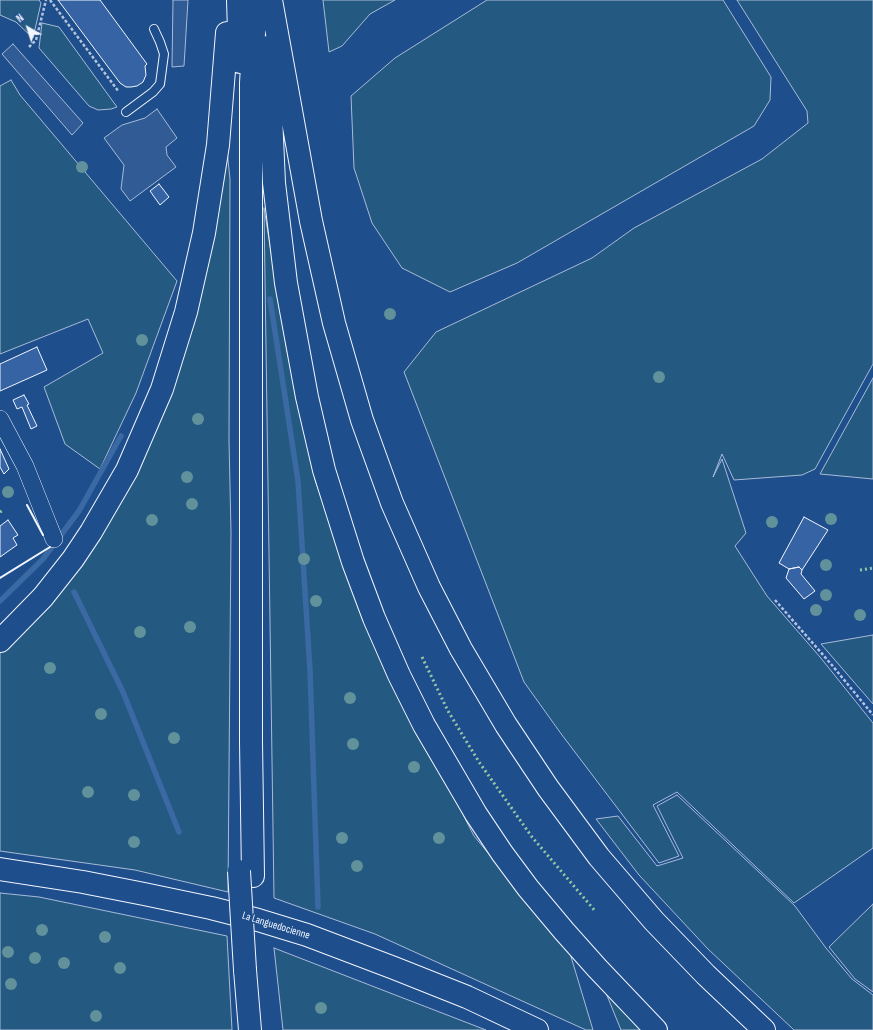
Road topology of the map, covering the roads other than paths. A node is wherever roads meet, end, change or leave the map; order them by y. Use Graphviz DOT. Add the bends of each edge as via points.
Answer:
graph roads {
  1 [pos="229,0"];
  2 [pos="238,0"];
  3 [pos="256,0"];
  4 [pos="265,0"];
  5 [pos="271,0"];
  6 [pos="154,29"];
  7 [pos="126,112"];
  8 [pos="0,418"];
  9 [pos="54,539"];
  10 [pos="0,641"];
  11 [pos="0,869"];
  12 [pos="246,874"];
  13 [pos="250,971"];
  14 [pos="247,997"];
  15 [pos="247,1030"];
  16 [pos="250,1030"];
  17 [pos="261,1030"];
  18 [pos="537,1030"];
  19 [pos="656,1030"];
  20 [pos="764,1030"];
  1 -- 10 [label="highway" via="218,145 204,233 186,312 162,389 127,470 91,532 43,597"];
  2 -- 12 [label="highway" via="241,110 239,370"];
  3 -- 12 [label="highway" via="251,83 251,742"];
  4 -- 19 [label="highway" via="274,183 286,283 307,397 324,470 374,618 424,725 489,833 528,888 564,931"];
  5 -- 20 [label="highway" via="310,214 334,323 362,420 392,503 429,587 461,649 506,725 599,857 654,922"];
  6 -- 7 [label="lane" via="164,54 160,84"];
  8 -- 9 [label="street" via="25,466"];
  11 -- 18 [label="highway, La Languedocienne" via="144,894 258,920 307,935 394,968 467,997"];
  12 -- 13 [label="highway, bridge"];
  13 -- 14 [label="highway"];
  13 -- 17 [label="highway"];
  14 -- 15 [label="highway"];
  14 -- 16 [label="highway"];
}
